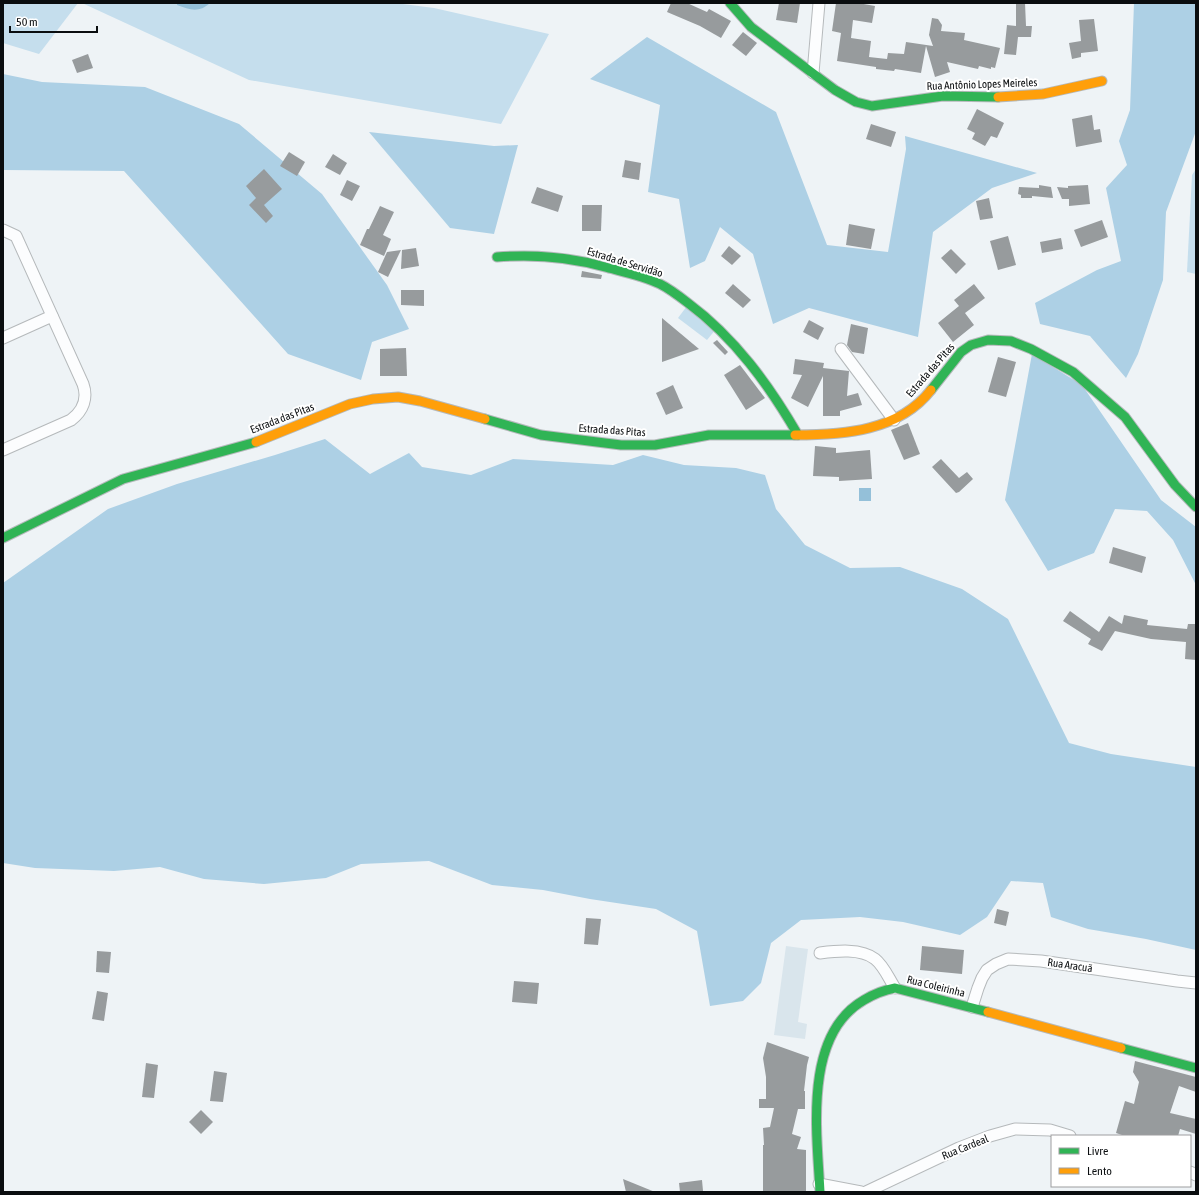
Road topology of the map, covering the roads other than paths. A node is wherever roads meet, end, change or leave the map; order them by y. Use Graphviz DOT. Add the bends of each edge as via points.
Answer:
graph roads {
  1 [pos="730,3"];
  2 [pos="819,3"];
  3 [pos="813,73"];
  4 [pos="1102,81"];
  5 [pos="3,230"];
  6 [pos="497,257"];
  7 [pos="52,316"];
  8 [pos="3,338"];
  9 [pos="841,349"];
  10 [pos="894,420"];
  11 [pos="798,435"];
  12 [pos="3,450"];
  13 [pos="1196,507"];
  14 [pos="3,538"];
  15 [pos="820,953"];
  16 [pos="1196,982"];
  17 [pos="895,988"];
  18 [pos="972,1007"];
  19 [pos="1196,1068"];
  20 [pos="1067,1135"];
  21 [pos="819,1188"];
  22 [pos="861,1192"];
  23 [pos="866,1192"];
  1 -- 3 [label="street, Rua Antônio Lopes Meireles" via="751,27"];
  2 -- 3 [label="street"];
  3 -- 4 [label="street, Rua Antônio Lopes Meireles" via="856,102 872,106 942,96 999,98 1043,94"];
  5 -- 7 [label="street" via="16,236"];
  6 -- 11 [label="street, Estrada de Servidão" via="548,256 579,260 666,287 702,312 727,336 766,384"];
  7 -- 8 [label="street"];
  7 -- 12 [label="street" via="83,384 84,404 71,420"];
  9 -- 10 [label="street"];
  10 -- 11 [label="street, Estrada das Pitas" via="852,432"];
  10 -- 13 [label="street, Estrada das Pitas" via="923,400 961,352 971,345 988,340 1011,341 1048,357 1093,388 1125,417 1175,486"];
  11 -- 14 [label="street, Estrada das Pitas" via="710,435 655,445 621,445 541,435 420,401 398,397 374,399 350,404 258,441 123,479"];
  15 -- 17 [label="street" via="852,951 867,954 876,960"];
  16 -- 18 [label="street, Rua Aracuã" via="1041,961 1008,959 987,970"];
  17 -- 18 [label="street, Rua Coleirinha"];
  17 -- 21 [label="street, Rua Coleirinha" via="873,995 846,1013 829,1041 818,1085"];
  18 -- 19 [label="street, Rua Coleirinha"];
  20 -- 23 [label="street, Rua Cardeal" via="1050,1130 1015,1130 990,1136"];
  21 -- 22 [label="street"];
}
